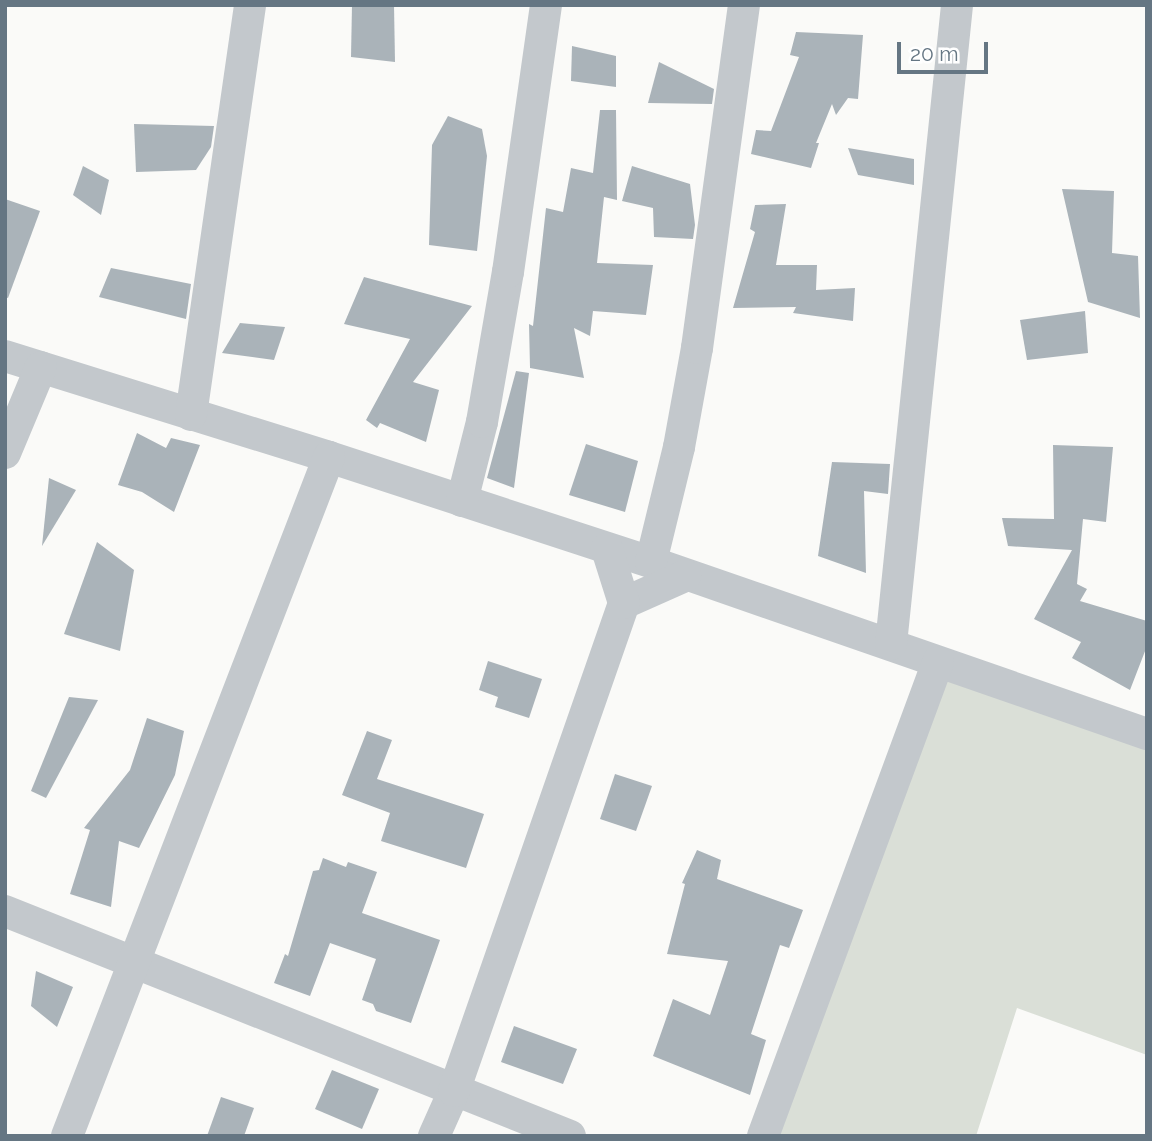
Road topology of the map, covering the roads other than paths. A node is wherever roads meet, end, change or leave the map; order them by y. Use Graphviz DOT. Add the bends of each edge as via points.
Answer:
graph roads {
  1 [pos="250,5"];
  2 [pos="547,5"];
  3 [pos="744,5"];
  4 [pos="957,5"];
  5 [pos="5,356"];
  6 [pos="41,367"];
  7 [pos="191,415"];
  8 [pos="5,453"];
  9 [pos="329,457"];
  10 [pos="462,501"];
  11 [pos="607,549"];
  12 [pos="651,562"];
  13 [pos="685,576"];
  14 [pos="624,603"];
  15 [pos="891,644"];
  16 [pos="938,662"];
  17 [pos="1147,734"];
  18 [pos="5,911"];
  19 [pos="134,959"];
  20 [pos="454,1091"];
  21 [pos="68,1136"];
  22 [pos="434,1136"];
  23 [pos="570,1136"];
  24 [pos="763,1136"];
  1 -- 7 [label="street"];
  2 -- 10 [label="street" via="506,285 482,422"];
  3 -- 12 [label="street" via="697,348"];
  4 -- 15 [label="street"];
  5 -- 6 [label="street"];
  6 -- 7 [label="street"];
  6 -- 8 [label="street"];
  7 -- 9 [label="street"];
  9 -- 10 [label="street"];
  9 -- 19 [label="street"];
  10 -- 11 [label="street"];
  11 -- 12 [label="street"];
  11 -- 14 [label="street"];
  12 -- 13 [label="street"];
  13 -- 14 [label="street"];
  13 -- 15 [label="street"];
  14 -- 20 [label="street"];
  15 -- 16 [label="street"];
  16 -- 17 [label="street"];
  16 -- 24 [label="street"];
  18 -- 19 [label="street"];
  19 -- 20 [label="street"];
  19 -- 21 [label="street"];
  20 -- 22 [label="street"];
  20 -- 23 [label="street"];
}
